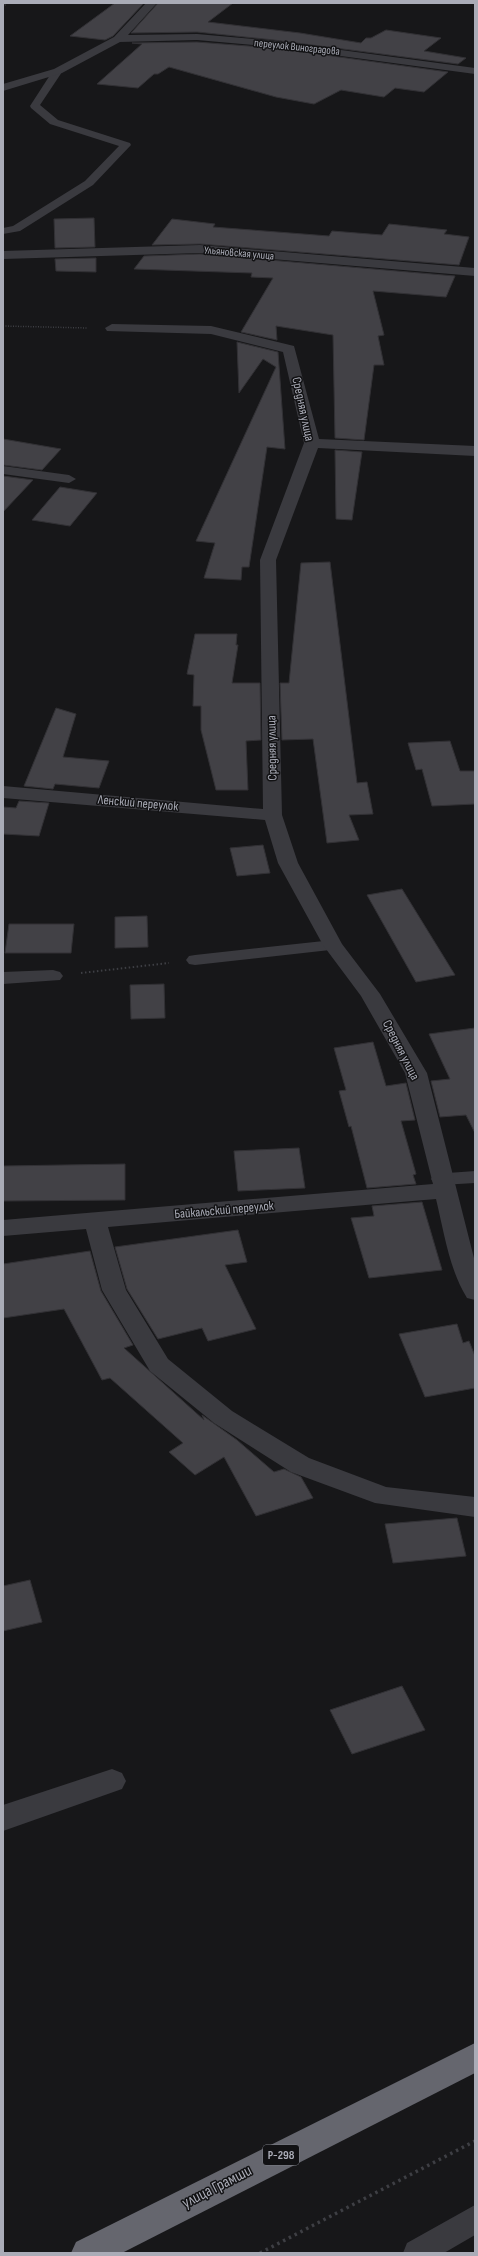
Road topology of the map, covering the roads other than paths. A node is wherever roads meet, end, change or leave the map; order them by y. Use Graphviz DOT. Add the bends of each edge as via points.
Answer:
graph roads {
  1 [pos="152,3"];
  2 [pos="118,38"];
  3 [pos="475,71"];
  4 [pos="57,72"];
  5 [pos="3,88"];
  6 [pos="3,231"];
  7 [pos="3,255"];
  8 [pos="475,272"];
  9 [pos="112,328"];
  10 [pos="312,443"];
  11 [pos="475,451"];
  12 [pos="3,470"];
  13 [pos="69,479"];
  14 [pos="3,792"];
  15 [pos="273,815"];
  16 [pos="333,945"];
  17 [pos="195,960"];
  18 [pos="53,976"];
  19 [pos="3,978"];
  20 [pos="475,1177"];
  21 [pos="443,1185"];
  22 [pos="95,1221"];
  23 [pos="3,1228"];
  24 [pos="475,1292"];
  25 [pos="475,1507"];
  26 [pos="112,1781"];
  27 [pos="3,1819"];
  28 [pos="475,2056"];
  29 [pos="475,2219"];
  30 [pos="88,2253"];
  31 [pos="417,2253"];
  1 -- 2 [label="street"];
  2 -- 3 [label="street, переулок Виноградова" via="197,37 274,44"];
  2 -- 4 [label="street"];
  4 -- 5 [label="street"];
  4 -- 6 [label="lane" via="35,106 54,122 126,145 89,183 16,229"];
  7 -- 8 [label="street, Ульяновская улица" via="200,249"];
  9 -- 10 [label="street, Средняя улица" via="211,330 290,349"];
  10 -- 11 [label="street"];
  10 -- 15 [label="street, Средняя улица" via="268,560"];
  12 -- 13 [label="lane"];
  14 -- 15 [label="street, Ленский переулок"];
  15 -- 16 [label="street, Средняя улица" via="288,863"];
  16 -- 17 [label="lane"];
  16 -- 21 [label="street, Средняя улица" via="370,994 416,1073"];
  18 -- 19 [label="street"];
  20 -- 21 [label="lane"];
  21 -- 22 [label="street, Байкальский переулок"];
  21 -- 24 [label="street, Средняя улица" via="463,1262"];
  22 -- 23 [label="street, Байкальский переулок"];
  22 -- 25 [label="street" via="114,1290 159,1365 223,1417 300,1465 384,1496"];
  26 -- 27 [label="street" via="10,1814"];
  28 -- 30 [label="highway, улица Грамши / Р-298"];
  29 -- 31 [label="lane"];
}
